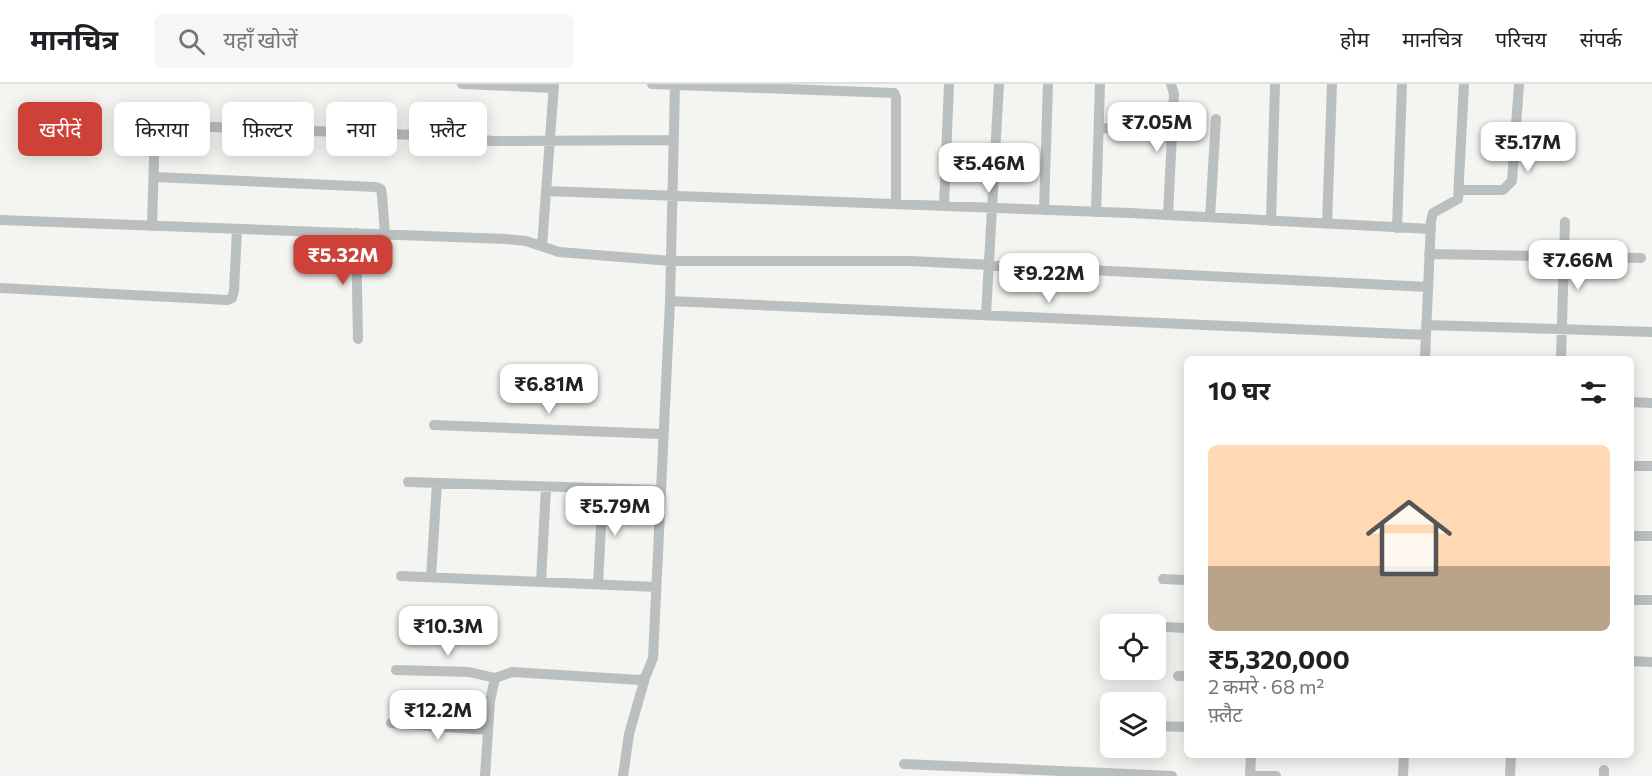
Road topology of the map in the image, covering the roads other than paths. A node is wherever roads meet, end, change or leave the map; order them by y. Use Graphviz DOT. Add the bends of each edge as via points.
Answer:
graph roads {
  1 [pos="462,84"];
  2 [pos="652,84"];
  3 [pos="949,84"];
  4 [pos="999,84"];
  5 [pos="1048,84"];
  6 [pos="1100,84"];
  7 [pos="1171,84"];
  8 [pos="1275,84"];
  9 [pos="1332,84"];
  10 [pos="1402,84"];
  11 [pos="1464,84"];
  12 [pos="1519,84"];
  13 [pos="675,85"];
  14 [pos="554,86"];
  15 [pos="894,88"];
  16 [pos="1216,119"];
  17 [pos="210,127"];
  18 [pos="1099,128"];
  19 [pos="1172,131"];
  20 [pos="551,138"];
  21 [pos="674,140"];
  22 [pos="154,156"];
  23 [pos="154,177"];
  24 [pos="547,190"];
  25 [pos="1460,190"];
  26 [pos="673,196"];
  27 [pos="896,204"];
  28 [pos="944,206"];
  29 [pos="992,208"];
  30 [pos="1044,210"];
  31 [pos="1096,212"];
  32 [pos="1168,215"];
  33 [pos="1210,217"];
  34 [pos="0,220"];
  35 [pos="1271,221"];
  36 [pos="1565,222"];
  37 [pos="1328,224"];
  38 [pos="152,226"];
  39 [pos="1397,228"];
  40 [pos="237,229"];
  41 [pos="1431,230"];
  42 [pos="356,233"];
  43 [pos="385,234"];
  44 [pos="542,246"];
  45 [pos="1430,254"];
  46 [pos="1564,258"];
  47 [pos="1641,258"];
  48 [pos="671,261"];
  49 [pos="989,265"];
  50 [pos="1428,287"];
  51 [pos="0,288"];
  52 [pos="670,301"];
  53 [pos="986,315"];
  54 [pos="1562,329"];
  55 [pos="1426,330"];
  56 [pos="1652,332"];
  57 [pos="358,339"];
  58 [pos="1425,356"];
  59 [pos="1561,356"];
  60 [pos="1634,402"];
  61 [pos="1652,402"];
  62 [pos="434,425"];
  63 [pos="662,434"];
  64 [pos="1634,466"];
  65 [pos="1652,466"];
  66 [pos="408,482"];
  67 [pos="437,483"];
  68 [pos="546,487"];
  69 [pos="603,489"];
  70 [pos="660,490"];
  71 [pos="1634,536"];
  72 [pos="1652,536"];
  73 [pos="401,576"];
  74 [pos="431,578"];
  75 [pos="1162,579"];
  76 [pos="1184,580"];
  77 [pos="541,582"];
  78 [pos="598,585"];
  79 [pos="656,587"];
  80 [pos="1634,600"];
  81 [pos="1652,600"];
  82 [pos="1167,627"];
  83 [pos="1184,628"];
  84 [pos="1634,662"];
  85 [pos="1652,662"];
  86 [pos="396,670"];
  87 [pos="495,678"];
  88 [pos="645,678"];
  89 [pos="391,723"];
  90 [pos="1166,726"];
  91 [pos="1184,727"];
  92 [pos="487,730"];
  93 [pos="1251,758"];
  94 [pos="1404,758"];
  95 [pos="1511,758"];
  96 [pos="904,764"];
  97 [pos="1032,773"];
  98 [pos="485,776"];
  99 [pos="623,776"];
  100 [pos="1172,776"];
  101 [pos="1250,776"];
  102 [pos="1256,776"];
  103 [pos="1276,776"];
  104 [pos="1403,776"];
  105 [pos="1510,776"];
  1 -- 14 [label="street"];
  2 -- 13 [label="street"];
  3 -- 28 [label="street"];
  4 -- 29 [label="street"];
  5 -- 30 [label="street"];
  6 -- 18 [label="street"];
  7 -- 19 [label="street"];
  8 -- 35 [label="street"];
  9 -- 37 [label="street"];
  10 -- 39 [label="street"];
  11 -- 25 [label="street"];
  12 -- 25 [label="street" via="1512,181 1503,190"];
  13 -- 15 [label="street"];
  13 -- 21 [label="street"];
  14 -- 20 [label="street"];
  15 -- 27 [label="street"];
  16 -- 33 [label="street"];
  17 -- 20 [label="street" via="491,141"];
  18 -- 19 [label="street"];
  18 -- 31 [label="street"];
  19 -- 32 [label="street"];
  20 -- 21 [label="street"];
  20 -- 24 [label="street"];
  21 -- 26 [label="street"];
  22 -- 23 [label="street"];
  23 -- 38 [label="street"];
  23 -- 43 [label="street" via="375,187 381,189"];
  24 -- 26 [label="street"];
  24 -- 44 [label="street"];
  25 -- 41 [label="street" via="1454,204 1433,213"];
  26 -- 27 [label="street"];
  26 -- 48 [label="street"];
  27 -- 28 [label="street"];
  28 -- 29 [label="street"];
  29 -- 30 [label="street"];
  29 -- 49 [label="street"];
  30 -- 31 [label="street"];
  31 -- 32 [label="street"];
  32 -- 33 [label="street"];
  33 -- 35 [label="street"];
  34 -- 38 [label="street"];
  35 -- 37 [label="street"];
  36 -- 46 [label="street"];
  37 -- 39 [label="street"];
  38 -- 40 [label="street"];
  39 -- 41 [label="street"];
  40 -- 42 [label="street"];
  40 -- 51 [label="street" via="234,291 227,300"];
  41 -- 45 [label="street"];
  42 -- 43 [label="street"];
  42 -- 57 [label="street"];
  43 -- 44 [label="street" via="506,239"];
  44 -- 48 [label="street" via="559,252"];
  45 -- 46 [label="street"];
  45 -- 50 [label="street"];
  46 -- 47 [label="street"];
  46 -- 54 [label="street"];
  48 -- 49 [label="street" via="911,261"];
  48 -- 52 [label="street"];
  49 -- 50 [label="street"];
  49 -- 53 [label="street"];
  50 -- 55 [label="street"];
  52 -- 53 [label="street"];
  52 -- 63 [label="street"];
  53 -- 55 [label="street"];
  54 -- 55 [label="street"];
  54 -- 56 [label="street"];
  54 -- 59 [label="street"];
  55 -- 58 [label="street"];
  60 -- 61 [label="street"];
  62 -- 63 [label="street"];
  63 -- 70 [label="street"];
  64 -- 65 [label="street"];
  66 -- 67 [label="street"];
  67 -- 68 [label="street"];
  67 -- 74 [label="street"];
  68 -- 69 [label="street"];
  68 -- 77 [label="street"];
  69 -- 70 [label="street"];
  69 -- 78 [label="street"];
  70 -- 79 [label="street"];
  71 -- 72 [label="street"];
  73 -- 74 [label="street"];
  74 -- 77 [label="street"];
  75 -- 76 [label="street"];
  77 -- 78 [label="street"];
  78 -- 79 [label="street"];
  79 -- 88 [label="street" via="653,658"];
  80 -- 81 [label="street"];
  82 -- 83 [label="street"];
  84 -- 85 [label="street"];
  86 -- 87 [label="street" via="469,672"];
  87 -- 88 [label="street" via="512,672"];
  87 -- 92 [label="street"];
  88 -- 99 [label="street" via="628,734"];
  89 -- 92 [label="street"];
  90 -- 91 [label="street"];
  92 -- 98 [label="street"];
  93 -- 101 [label="street"];
  94 -- 104 [label="street"];
  95 -- 105 [label="street"];
  96 -- 97 [label="street"];
  97 -- 100 [label="street"];
  102 -- 103 [label="street"];
}
